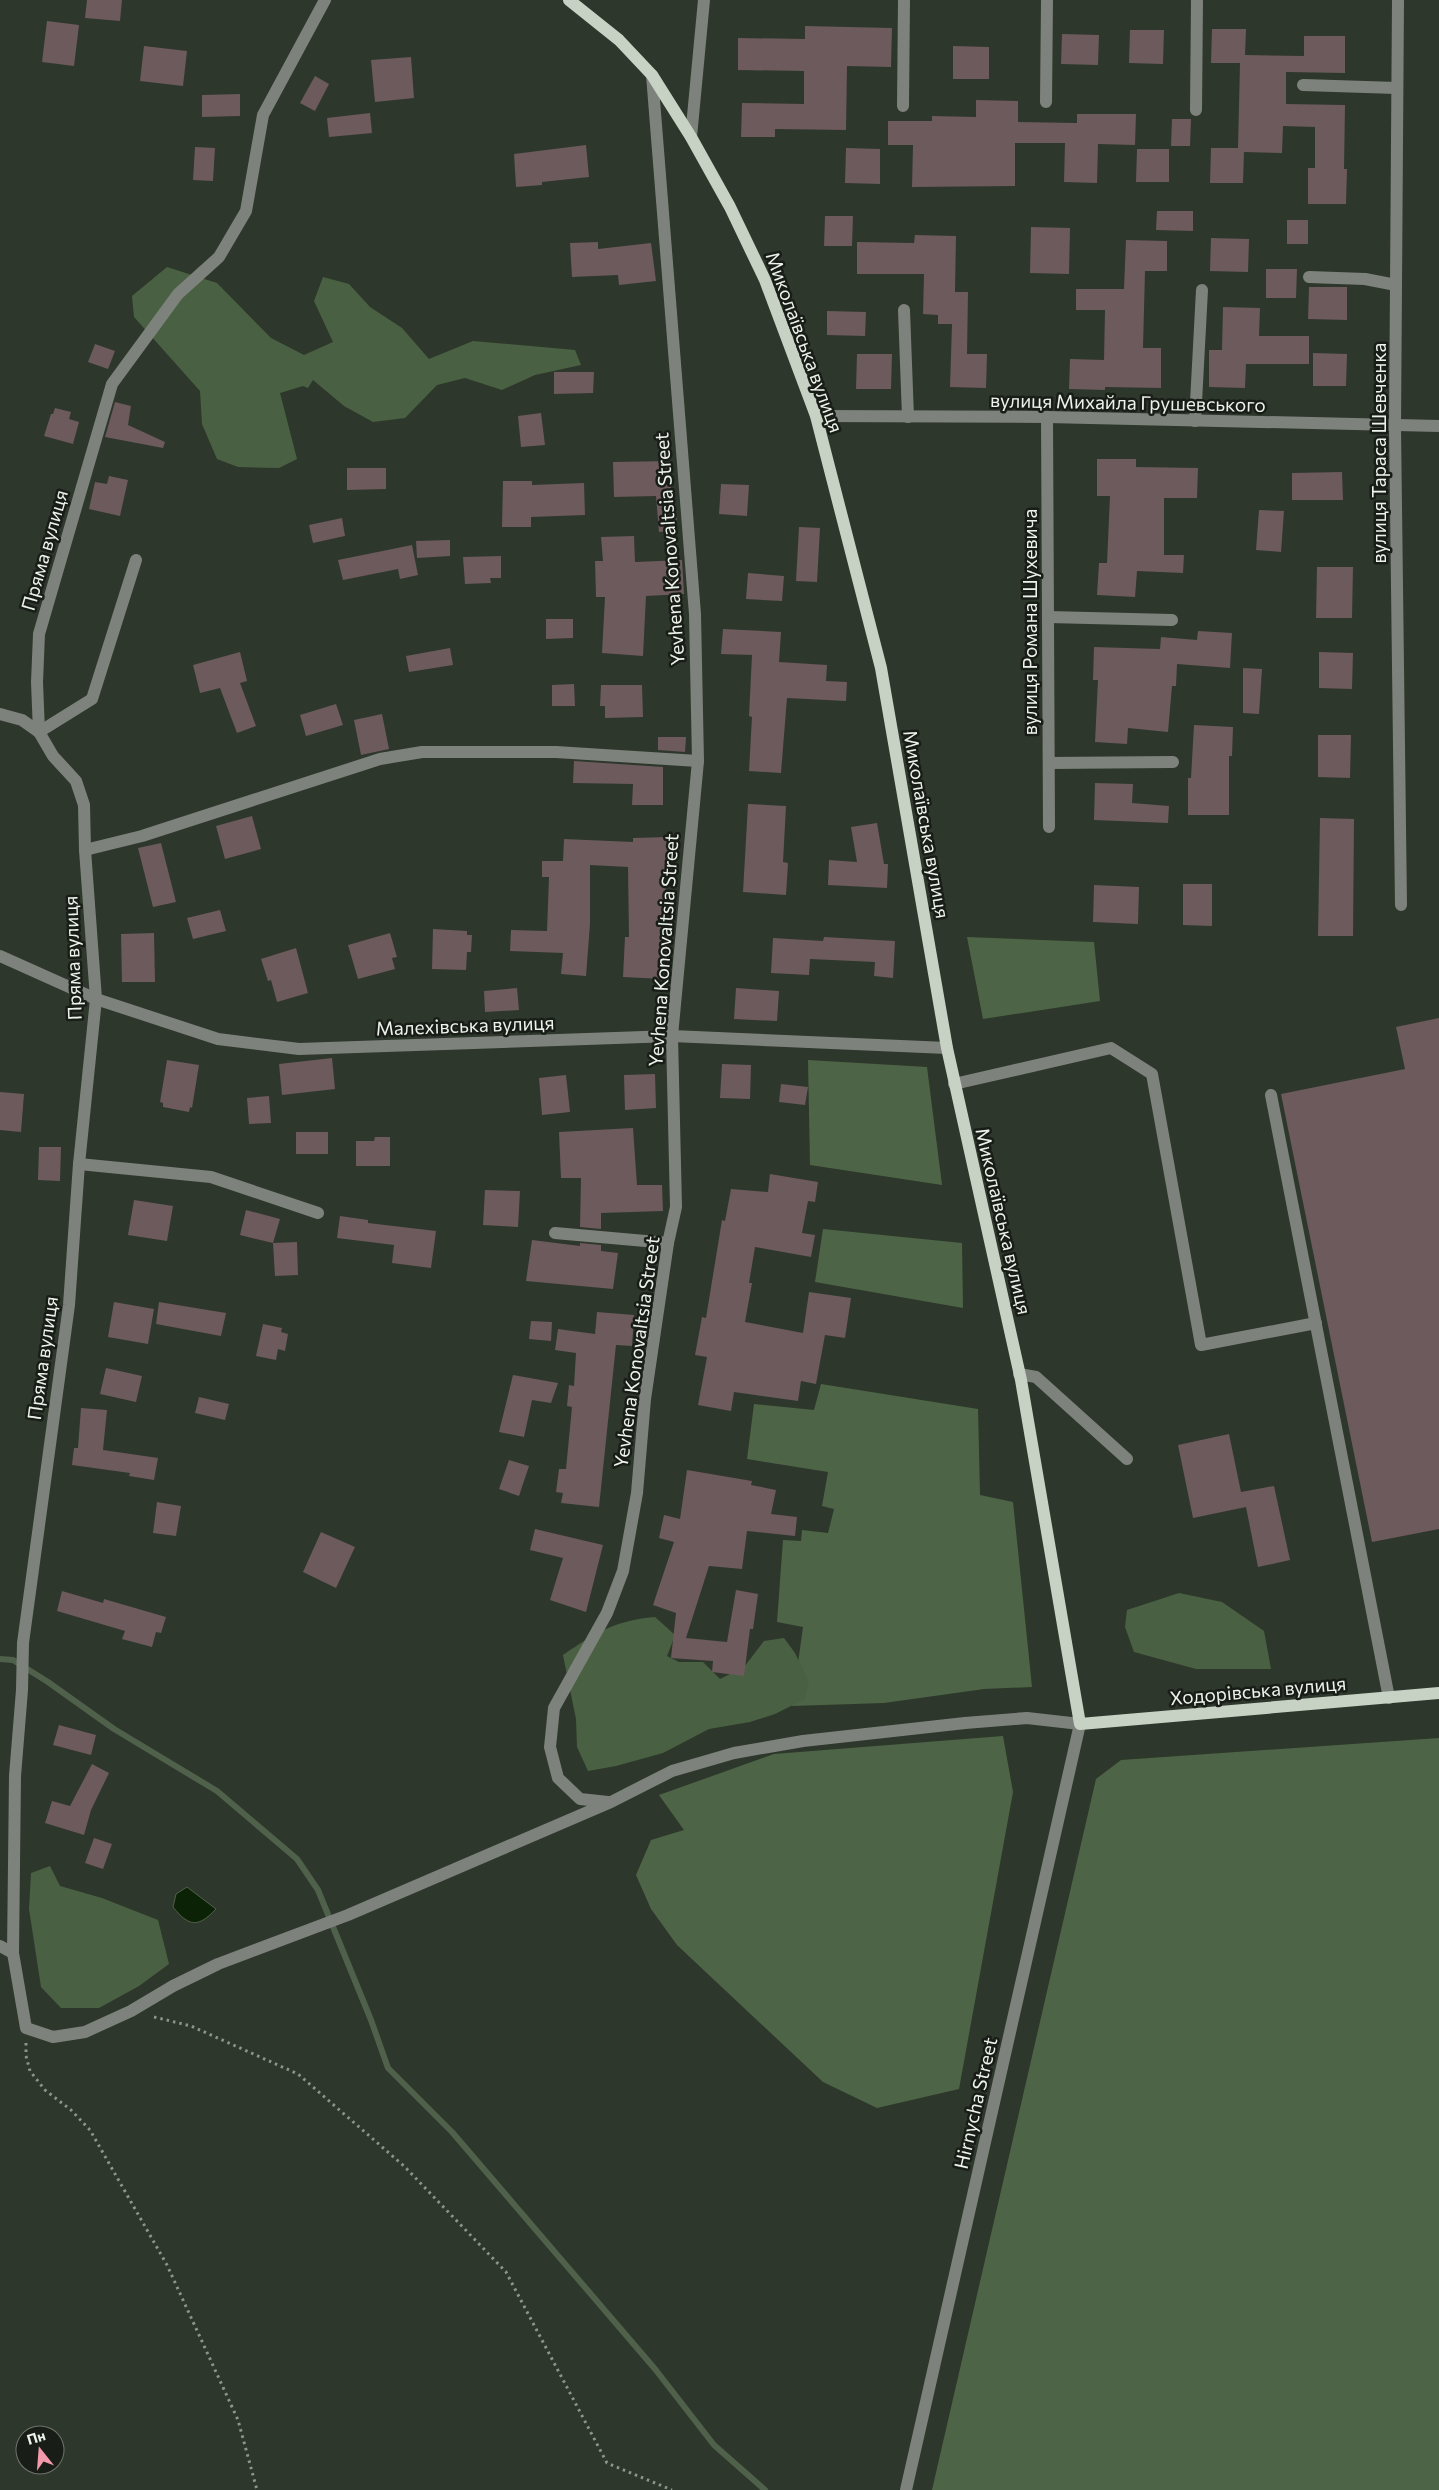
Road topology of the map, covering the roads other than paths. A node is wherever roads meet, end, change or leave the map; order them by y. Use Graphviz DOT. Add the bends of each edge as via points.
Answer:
graph roads {
  1 [pos="325,0"];
  2 [pos="569,0"];
  3 [pos="704,0"];
  4 [pos="904,0"];
  5 [pos="1047,0"];
  6 [pos="1197,0"];
  7 [pos="1398,0"];
  8 [pos="652,74"];
  9 [pos="1302,86"];
  10 [pos="1397,88"];
  11 [pos="1046,102"];
  12 [pos="903,106"];
  13 [pos="1196,110"];
  14 [pos="691,137"];
  15 [pos="1309,276"];
  16 [pos="1396,285"];
  17 [pos="1202,290"];
  18 [pos="904,310"];
  19 [pos="816,416"];
  20 [pos="908,417"];
  21 [pos="1047,418"];
  22 [pos="1195,422"];
  23 [pos="1439,426"];
  24 [pos="1395,427"];
  25 [pos="136,560"];
  26 [pos="1048,617"];
  27 [pos="1172,620"];
  28 [pos="0,714"];
  29 [pos="39,732"];
  30 [pos="698,761"];
  31 [pos="1173,762"];
  32 [pos="1048,763"];
  33 [pos="1049,827"];
  34 [pos="85,850"];
  35 [pos="1401,905"];
  36 [pos="0,956"];
  37 [pos="96,999"];
  38 [pos="672,1036"];
  39 [pos="946,1048"];
  40 [pos="954,1084"];
  41 [pos="1271,1095"];
  42 [pos="79,1164"];
  43 [pos="318,1213"];
  44 [pos="555,1233"];
  45 [pos="668,1243"];
  46 [pos="1316,1323"];
  47 [pos="1019,1374"];
  48 [pos="1127,1459"];
  49 [pos="1439,1694"];
  50 [pos="1389,1698"];
  51 [pos="1080,1724"];
  52 [pos="611,1802"];
  53 [pos="0,1946"];
  54 [pos="13,1953"];
  55 [pos="907,2488"];
  1 -- 29 [label="street, Пряма вулиця" via="263,115 246,211 219,257 178,294 112,384 39,634"];
  2 -- 8 [label="main road, Миколаївська вулиця" via="619,40"];
  3 -- 14 [label="street"];
  4 -- 12 [label="street"];
  5 -- 11 [label="street"];
  6 -- 13 [label="street"];
  7 -- 10 [label="street, вулиця Тараса Шевченка"];
  8 -- 14 [label="main road, Миколаївська вулиця"];
  8 -- 30 [label="street, Yevhena Konovaltsia Street" via="695,614"];
  9 -- 10 [label="street"];
  10 -- 16 [label="street, вулиця Тараса Шевченка"];
  14 -- 19 [label="main road, Миколаївська вулиця" via="765,280"];
  15 -- 16 [label="street" via="1365,279"];
  16 -- 24 [label="street, вулиця Тараса Шевченка"];
  17 -- 22 [label="street"];
  18 -- 20 [label="street"];
  19 -- 20 [label="street, вулиця Михайла Грушевського"];
  19 -- 39 [label="main road, Миколаївська вулиця" via="881,668"];
  20 -- 21 [label="street, вулиця Михайла Грушевського"];
  21 -- 22 [label="street, вулиця Михайла Грушевського"];
  21 -- 26 [label="street, вулиця Романа Шухевича"];
  22 -- 24 [label="street, вулиця Михайла Грушевського"];
  23 -- 24 [label="street, вулиця Михайла Грушевського"];
  24 -- 35 [label="street, вулиця Тараса Шевченка"];
  25 -- 29 [label="street" via="92,699"];
  26 -- 27 [label="street"];
  26 -- 32 [label="street, вулиця Романа Шухевича"];
  28 -- 29 [label="street" via="22,720"];
  29 -- 34 [label="street, Пряма вулиця" via="53,756 76,781 84,805"];
  30 -- 34 [label="street" via="556,752 422,752 380,759 142,836"];
  30 -- 38 [label="street, Yevhena Konovaltsia Street"];
  31 -- 32 [label="street"];
  32 -- 33 [label="street, вулиця Романа Шухевича"];
  34 -- 37 [label="street, Пряма вулиця"];
  36 -- 37 [label="street, Малехівська вулиця"];
  37 -- 38 [label="street, Малехівська вулиця" via="218,1039 299,1049"];
  37 -- 42 [label="street, Пряма вулиця"];
  38 -- 39 [label="street, Малехівська вулиця"];
  38 -- 45 [label="street, Yevhena Konovaltsia Street" via="676,1207"];
  39 -- 40 [label="main road, Миколаївська вулиця"];
  40 -- 46 [label="street" via="1111,1048 1152,1074 1201,1346"];
  40 -- 47 [label="main road, Миколаївська вулиця"];
  41 -- 46 [label="street"];
  42 -- 43 [label="street" via="211,1177"];
  42 -- 54 [label="street, Пряма вулиця" via="69,1305 23,1643 15,1776"];
  44 -- 45 [label="street"];
  45 -- 52 [label="street, Yevhena Konovaltsia Street" via="645,1399 636,1493 622,1571 606,1613 554,1708 550,1747 558,1778 580,1798"];
  46 -- 50 [label="street"];
  47 -- 48 [label="street" via="1036,1378"];
  47 -- 51 [label="main road, Миколаївська вулиця"];
  49 -- 50 [label="main road, Ходорівська вулиця"];
  50 -- 51 [label="main road, Ходорівська вулиця"];
  51 -- 52 [label="street" via="1027,1718 803,1741 734,1753 672,1771"];
  51 -- 55 [label="street, Hirnycha Street"];
  52 -- 54 [label="street, Пряма вулиця" via="348,1915 218,1964 85,2032 53,2038 26,2028"];
  53 -- 54 [label="street"];
}
